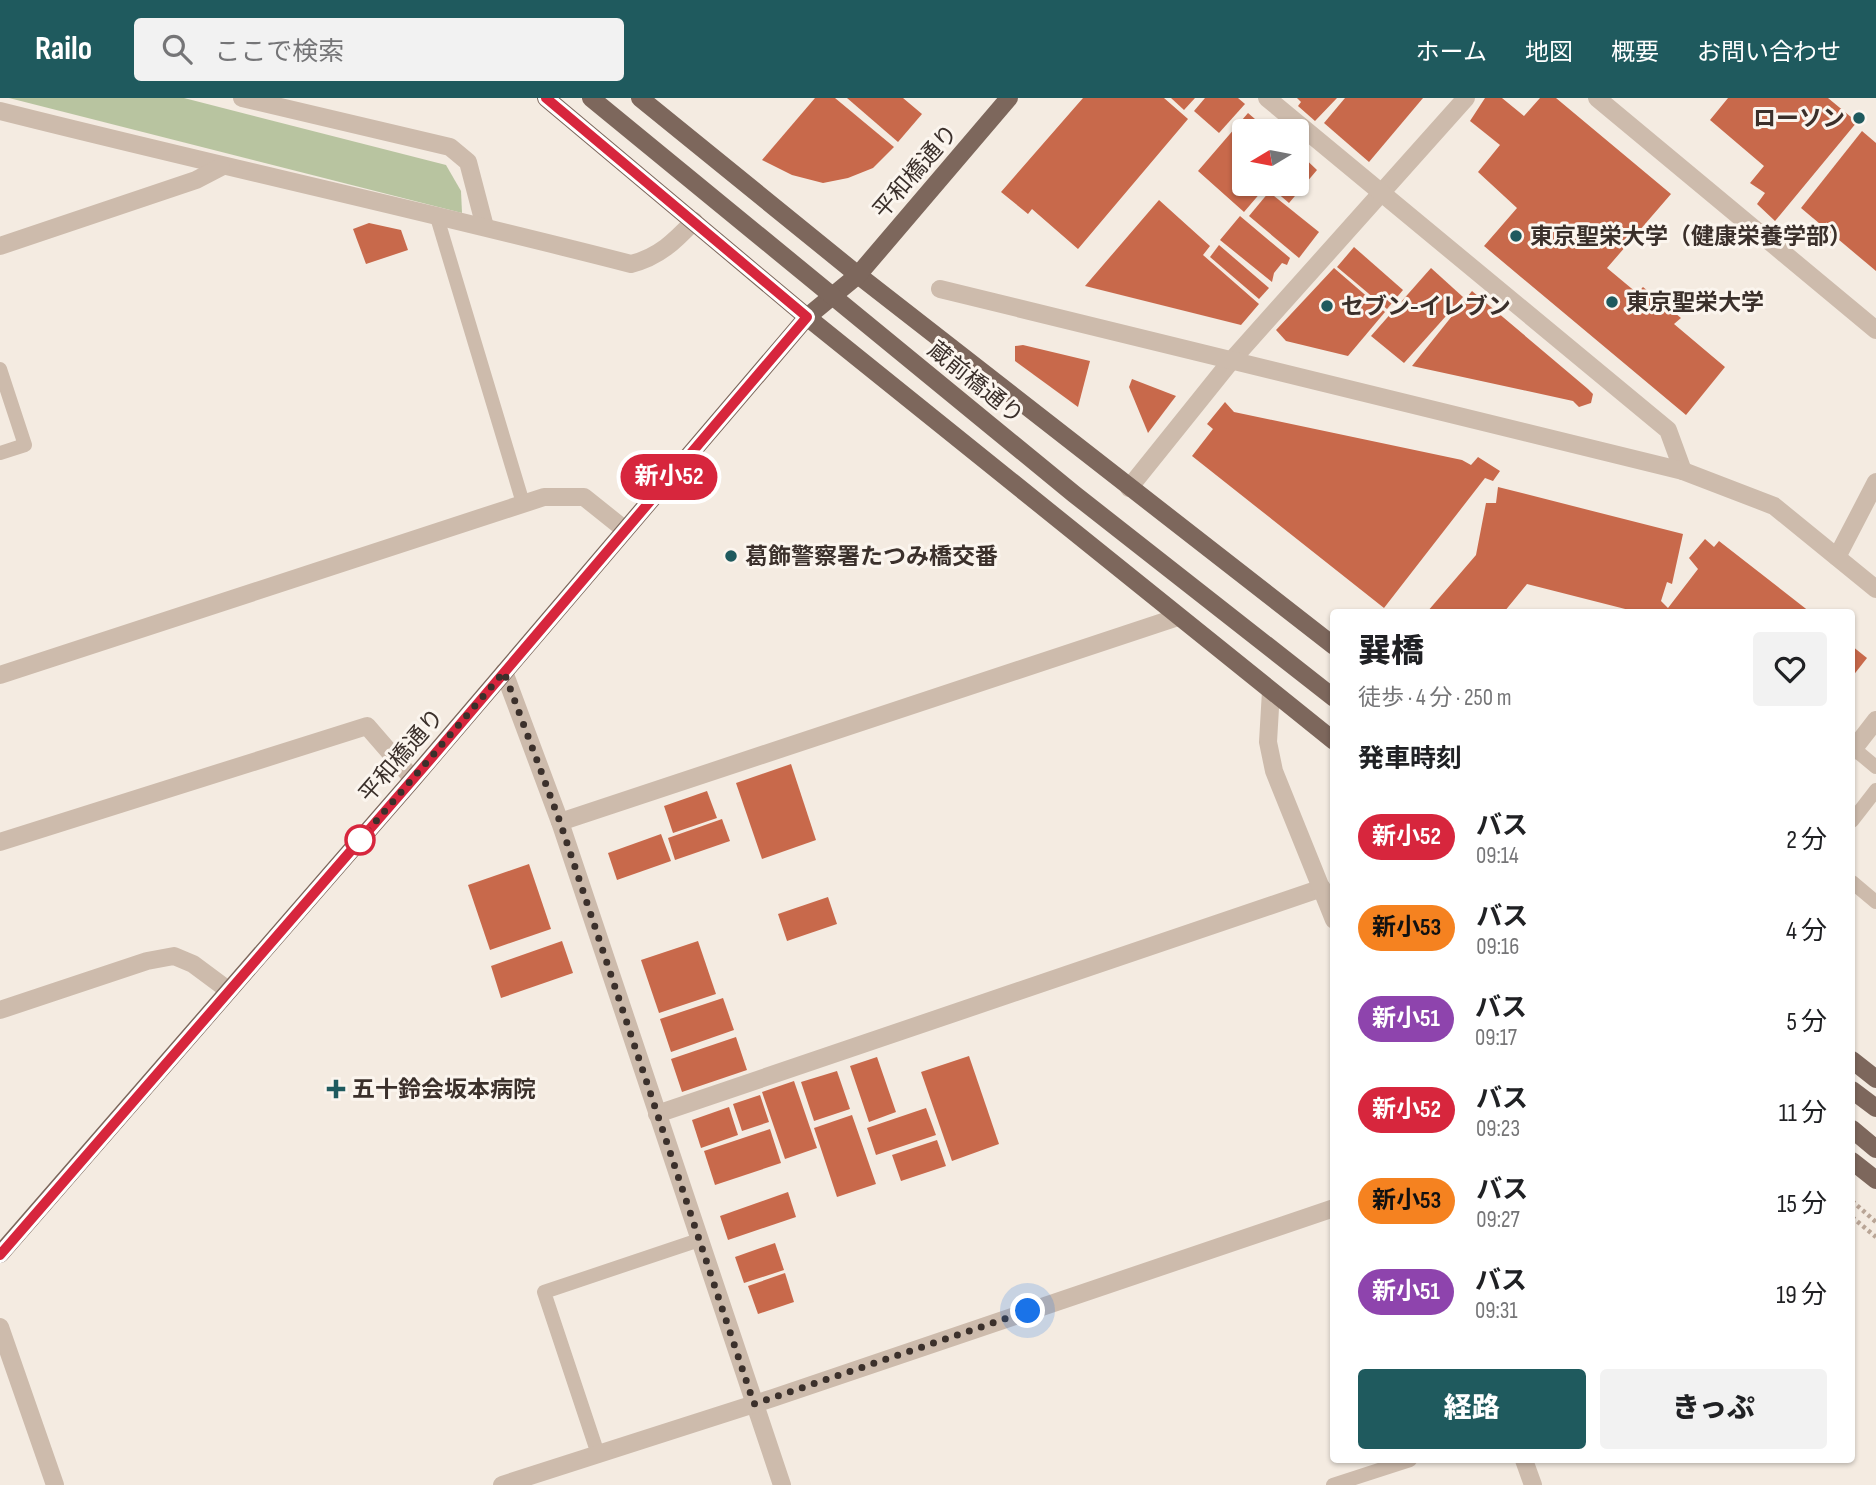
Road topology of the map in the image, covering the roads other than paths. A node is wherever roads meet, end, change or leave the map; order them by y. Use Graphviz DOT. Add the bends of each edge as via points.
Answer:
graph roads {
  1 [pos="242,98"];
  2 [pos="546,98"];
  3 [pos="592,98"];
  4 [pos="640,98"];
  5 [pos="1009,98"];
  6 [pos="1267,98"];
  7 [pos="1466,98"];
  8 [pos="1597,98"];
  9 [pos="0,111"];
  10 [pos="221,167"];
  11 [pos="1383,194"];
  12 [pos="436,214"];
  13 [pos="694,221"];
  14 [pos="485,227"];
  15 [pos="0,246"];
  16 [pos="858,275"];
  17 [pos="940,289"];
  18 [pos="807,317"];
  19 [pos="1876,330"];
  20 [pos="1231,361"];
  21 [pos="0,369"];
  22 [pos="0,453"];
  23 [pos="1683,471"];
  24 [pos="1876,482"];
  25 [pos="1129,488"];
  26 [pos="523,503"];
  27 [pos="624,529"];
  28 [pos="1837,556"];
  29 [pos="1876,589"];
  30 [pos="1178,617"];
  31 [pos="1330,643"];
  32 [pos="504,672"];
  33 [pos="0,675"];
  34 [pos="1271,691"];
  35 [pos="1330,695"];
  36 [pos="1876,720"];
  37 [pos="1330,738"];
  38 [pos="1855,746"];
  39 [pos="1855,752"];
  40 [pos="1876,767"];
  41 [pos="413,779"];
  42 [pos="1876,790"];
  43 [pos="1855,817"];
  44 [pos="560,822"];
  45 [pos="0,842"];
  46 [pos="1855,884"];
  47 [pos="1322,888"];
  48 [pos="1876,902"];
  49 [pos="1330,909"];
  50 [pos="228,990"];
  51 [pos="0,1010"];
  52 [pos="1855,1062"];
  53 [pos="1876,1079"];
  54 [pos="1855,1092"];
  55 [pos="1876,1108"];
  56 [pos="657,1114"];
  57 [pos="1855,1132"];
  58 [pos="1876,1149"];
  59 [pos="1855,1163"];
  60 [pos="1876,1180"];
  61 [pos="1330,1209"];
  62 [pos="699,1240"];
  63 [pos="0,1254"];
  64 [pos="0,1327"];
  65 [pos="754,1404"];
  66 [pos="598,1454"];
  67 [pos="1401,1463"];
  68 [pos="1525,1463"];
  69 [pos="55,1485"];
  70 [pos="502,1485"];
  71 [pos="782,1485"];
  72 [pos="1333,1485"];
  73 [pos="1533,1485"];
  1 -- 14 [label="street" via="450,147 468,162"];
  2 -- 13 [label="main road"];
  3 -- 35 [label="main road, 蔵前橋通り, bridge" via="1074,494"];
  4 -- 16 [label="main road"];
  5 -- 16 [label="main road, 平和橋通り"];
  6 -- 11 [label="street"];
  7 -- 11 [label="street"];
  8 -- 19 [label="street"];
  9 -- 10 [label="street"];
  10 -- 12 [label="street"];
  10 -- 15 [label="street" via="196,180"];
  11 -- 20 [label="street"];
  11 -- 23 [label="street" via="1668,430"];
  12 -- 14 [label="street"];
  12 -- 26 [label="lane"];
  13 -- 14 [label="street" via="668,248 631,264"];
  13 -- 18 [label="main road"];
  16 -- 18 [label="main road, 平和橋通り"];
  16 -- 25 [label="main road"];
  17 -- 20 [label="street"];
  18 -- 27 [label="main road, 平和橋通り"];
  18 -- 30 [label="main road"];
  20 -- 23 [label="street"];
  20 -- 25 [label="street"];
  21 -- 22 [label="lane" via="25,445"];
  23 -- 28 [label="street" via="1774,506"];
  24 -- 28 [label="street"];
  25 -- 31 [label="main road"];
  26 -- 27 [label="street" via="544,497 584,497"];
  26 -- 33 [label="street"];
  27 -- 32 [label="main road, 平和橋通り"];
  28 -- 29 [label="street"];
  30 -- 34 [label="main road"];
  30 -- 44 [label="street"];
  32 -- 41 [label="main road, 平和橋通り"];
  32 -- 44 [label="street"];
  34 -- 37 [label="main road"];
  34 -- 47 [label="street" via="1268,742 1274,771"];
  36 -- 38 [label="street"];
  39 -- 40 [label="lane"];
  41 -- 45 [label="street" via="367,726"];
  41 -- 50 [label="main road, 平和橋通り"];
  42 -- 43 [label="lane"];
  44 -- 56 [label="street"];
  46 -- 48 [label="lane"];
  47 -- 49 [label="street"];
  47 -- 56 [label="street"];
  50 -- 51 [label="street" via="174,956"];
  50 -- 63 [label="main road, 平和橋通り"];
  52 -- 53 [label="main road"];
  54 -- 55 [label="main road"];
  56 -- 62 [label="street"];
  57 -- 58 [label="main road"];
  59 -- 60 [label="main road"];
  61 -- 65 [label="street"];
  62 -- 65 [label="street"];
  62 -- 66 [label="lane" via="544,1292"];
  64 -- 69 [label="street"];
  65 -- 66 [label="street"];
  65 -- 71 [label="street"];
  66 -- 70 [label="street"];
  67 -- 72 [label="lane"];
  68 -- 73 [label="street"];
}
